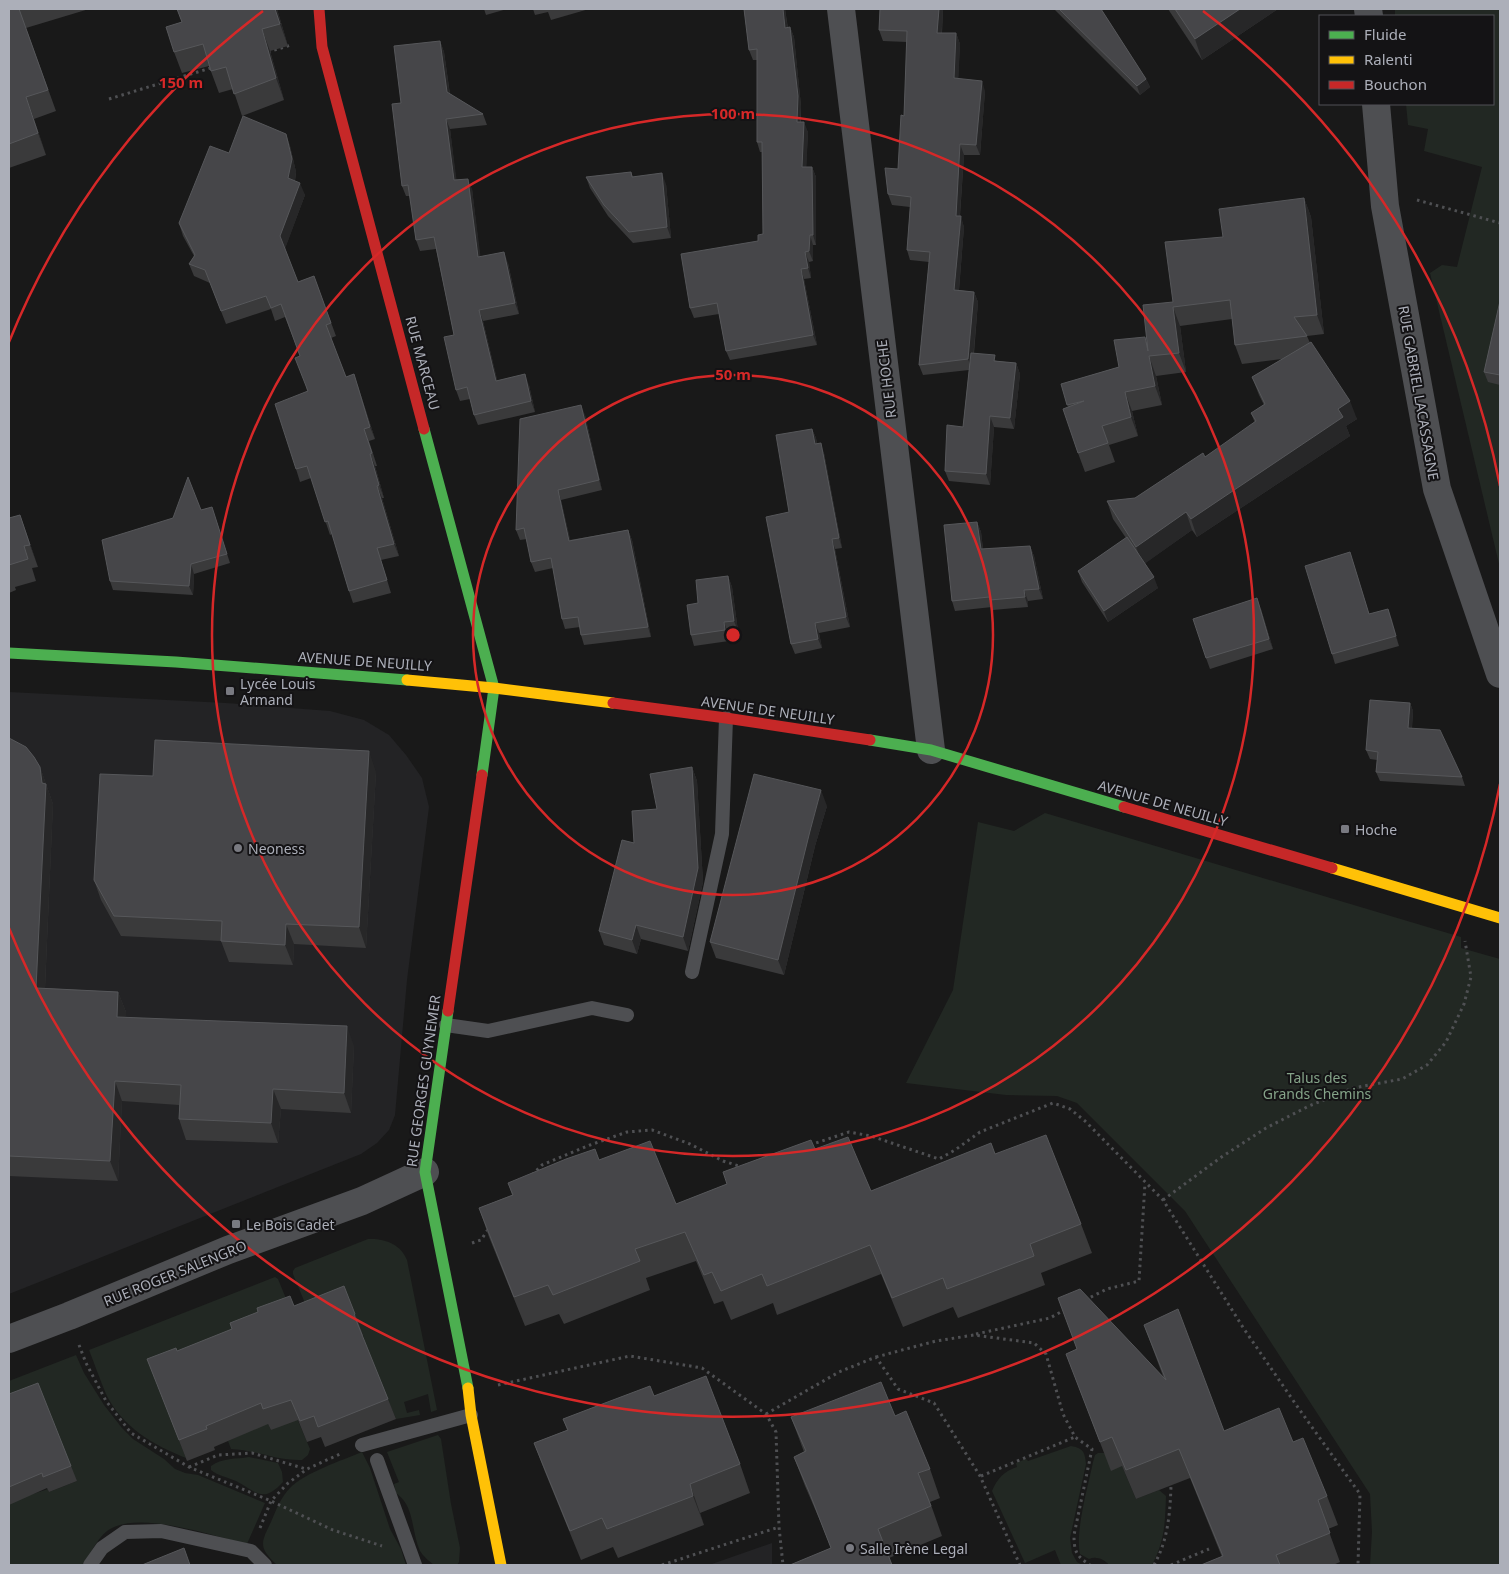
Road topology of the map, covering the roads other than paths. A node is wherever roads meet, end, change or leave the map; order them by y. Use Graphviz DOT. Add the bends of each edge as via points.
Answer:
graph roads {
  1 [pos="319,9"];
  2 [pos="841,9"];
  3 [pos="1376,105"];
  4 [pos="9,653"];
  5 [pos="1500,674"];
  6 [pos="494,688"];
  7 [pos="726,718"];
  8 [pos="931,750"];
  9 [pos="1500,918"];
  10 [pos="692,972"];
  11 [pos="626,1014"];
  12 [pos="446,1025"];
  13 [pos="425,1172"];
  14 [pos="9,1339"];
  15 [pos="470,1415"];
  16 [pos="362,1445"];
  17 [pos="377,1460"];
  18 [pos="415,1564"];
  19 [pos="90,1565"];
  20 [pos="265,1565"];
  21 [pos="501,1565"];
  1 -- 6 [label="street, RUE MARCEAU" via="321,42"];
  2 -- 8 [label="street, RUE HOCHE"];
  3 -- 5 [label="street, RUE GABRIEL LACASSAGNE" via="1385,206 1437,489"];
  4 -- 6 [label="street, AVENUE DE NEUILLY" via="176,662"];
  6 -- 7 [label="street, AVENUE DE NEUILLY"];
  6 -- 12 [label="street, RUE GEORGES GUYNEMER"];
  7 -- 8 [label="street, AVENUE DE NEUILLY"];
  7 -- 10 [label="lane" via="722,834"];
  8 -- 9 [label="street, AVENUE DE NEUILLY"];
  11 -- 12 [label="lane" via="592,1008 488,1031"];
  12 -- 13 [label="street, RUE GEORGES GUYNEMER"];
  13 -- 14 [label="street, RUE ROGER SALENGRO" via="362,1201 228,1250"];
  13 -- 15 [label="street, RUE GEORGES GUYNEMER"];
  15 -- 16 [label="lane"];
  15 -- 21 [label="street, RUE GEORGES GUYNEMER"];
  17 -- 18 [label="lane"];
  19 -- 20 [label="lane" via="102,1548 125,1532 161,1531 251,1551"];
}
